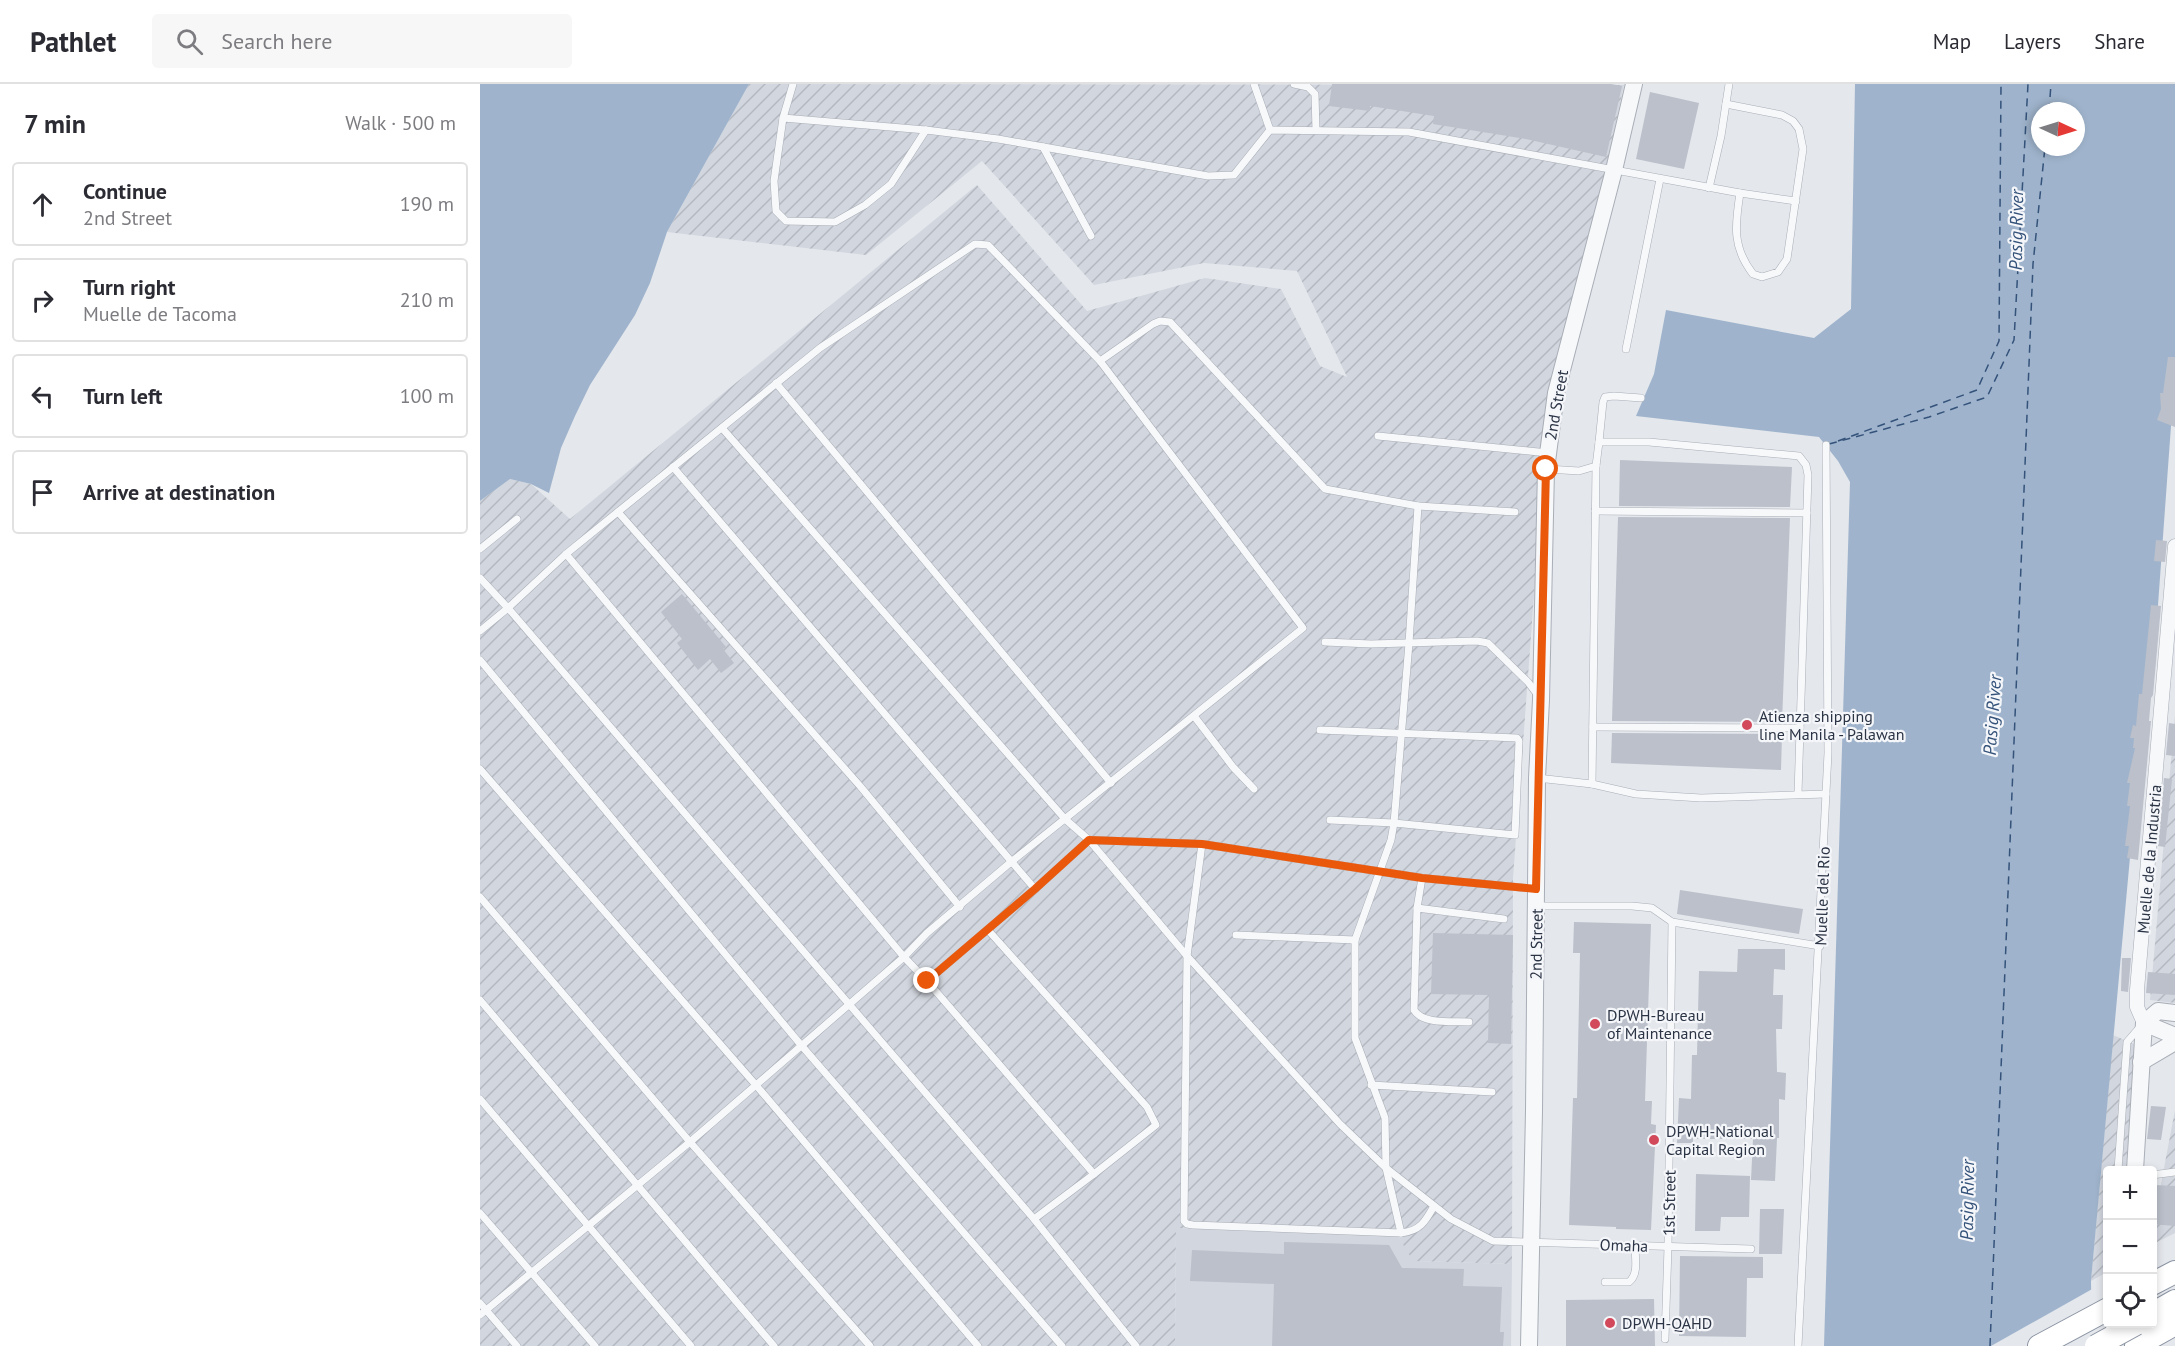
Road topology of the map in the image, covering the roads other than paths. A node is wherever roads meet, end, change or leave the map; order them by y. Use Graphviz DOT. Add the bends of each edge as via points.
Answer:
graph roads {
  1 [pos="793,84"];
  2 [pos="1254,84"];
  3 [pos="1294,84"];
  4 [pos="1634,84"];
  5 [pos="1729,84"];
  6 [pos="1726,104"];
  7 [pos="783,118"];
  8 [pos="926,130"];
  9 [pos="1270,130"];
  10 [pos="1316,130"];
  11 [pos="1043,147"];
  12 [pos="1614,170"];
  13 [pos="1660,179"];
  14 [pos="1710,188"];
  15 [pos="1740,193"];
  16 [pos="1796,201"];
  17 [pos="1091,236"];
  18 [pos="1626,349"];
  19 [pos="1100,361"];
  20 [pos="776,383"];
  21 [pos="1641,398"];
  22 [pos="722,428"];
  23 [pos="1378,436"];
  24 [pos="1599,442"];
  25 [pos="1826,445"];
  26 [pos="1547,461"];
  27 [pos="1596,466"];
  28 [pos="673,467"];
  29 [pos="1418,506"];
  30 [pos="1595,511"];
  31 [pos="618,512"];
  32 [pos="1515,512"];
  33 [pos="1807,513"];
  34 [pos="517,519"];
  35 [pos="2175,546"];
  36 [pos="480,549"];
  37 [pos="566,554"];
  38 [pos="480,578"];
  39 [pos="508,608"];
  40 [pos="480,631"];
  41 [pos="1325,642"];
  42 [pos="1409,643"];
  43 [pos="480,660"];
  44 [pos="1541,700"];
  45 [pos="1194,716"];
  46 [pos="1593,727"];
  47 [pos="1800,728"];
  48 [pos="1320,730"];
  49 [pos="1402,733"];
  50 [pos="480,769"];
  51 [pos="1537,778"];
  52 [pos="1111,783"];
  53 [pos="1592,784"];
  54 [pos="1254,789"];
  55 [pos="1798,794"];
  56 [pos="1826,794"];
  57 [pos="1065,819"];
  58 [pos="1330,820"];
  59 [pos="1394,823"];
  60 [pos="1089,840"];
  61 [pos="1202,844"];
  62 [pos="1011,862"];
  63 [pos="1379,870"];
  64 [pos="1422,878"];
  65 [pos="1035,889"];
  66 [pos="1536,889"];
  67 [pos="480,897"];
  68 [pos="1536,906"];
  69 [pos="960,907"];
  70 [pos="1417,908"];
  71 [pos="1504,919"];
  72 [pos="1672,922"];
  73 [pos="988,930"];
  74 [pos="1236,935"];
  75 [pos="1354,940"];
  76 [pos="1820,946"];
  77 [pos="1187,956"];
  78 [pos="904,957"];
  79 [pos="927,981"];
  80 [pos="480,1000"];
  81 [pos="849,1003"];
  82 [pos="2175,1013"];
  83 [pos="1469,1022"];
  84 [pos="2144,1023"];
  85 [pos="2175,1035"];
  86 [pos="2175,1042"];
  87 [pos="801,1045"];
  88 [pos="2141,1062"];
  89 [pos="755,1084"];
  90 [pos="1371,1085"];
  91 [pos="1492,1092"];
  92 [pos="480,1099"];
  93 [pos="690,1142"];
  94 [pos="2118,1166"];
  95 [pos="2135,1166"];
  96 [pos="1386,1168"];
  97 [pos="2175,1172"];
  98 [pos="1094,1174"];
  99 [pos="2157,1174"];
  100 [pos="636,1185"];
  101 [pos="1434,1206"];
  102 [pos="480,1213"];
  103 [pos="1034,1219"];
  104 [pos="588,1227"];
  105 [pos="1401,1233"];
  106 [pos="1532,1242"];
  107 [pos="1635,1246"];
  108 [pos="1668,1247"];
  109 [pos="1751,1249"];
  110 [pos="2175,1272"];
  111 [pos="532,1274"];
  112 [pos="2157,1281"];
  113 [pos="1605,1282"];
  114 [pos="2175,1301"];
  115 [pos="480,1304"];
  116 [pos="2157,1311"];
  117 [pos="483,1312"];
  118 [pos="2103,1312"];
  119 [pos="2175,1324"];
  120 [pos="2126,1328"];
  121 [pos="2134,1328"];
  122 [pos="1665,1339"];
  123 [pos="517,1346"];
  124 [pos="595,1346"];
  125 [pos="691,1346"];
  126 [pos="774,1346"];
  127 [pos="870,1346"];
  128 [pos="978,1346"];
  129 [pos="1062,1346"];
  130 [pos="1136,1346"];
  131 [pos="1529,1346"];
  132 [pos="1798,1346"];
  133 [pos="2039,1346"];
  134 [pos="2096,1346"];
  135 [pos="2134,1346"];
  1 -- 7 [label="lane"];
  2 -- 9 [label="lane"];
  3 -- 10 [label="lane" via="1315,93"];
  4 -- 12 [label="street, 2nd Street"];
  5 -- 6 [label="lane"];
  6 -- 14 [label="lane"];
  6 -- 16 [label="lane" via="1782,115 1799,129 1803,149"];
  7 -- 8 [label="lane"];
  7 -- 8 [label="lane" via="774,182 776,211 786,220 835,222 865,205 891,184"];
  8 -- 11 [label="lane"];
  9 -- 10 [label="lane"];
  9 -- 11 [label="lane" via="1234,175 1208,176"];
  10 -- 12 [label="lane" via="1409,132"];
  11 -- 17 [label="lane"];
  12 -- 13 [label="lane"];
  12 -- 26 [label="street, 2nd Street" via="1556,393"];
  13 -- 14 [label="lane"];
  13 -- 18 [label="lane"];
  14 -- 15 [label="lane"];
  15 -- 16 [label="lane"];
  15 -- 16 [label="lane" via="1735,227 1739,250 1753,274 1762,277 1778,272 1787,259"];
  19 -- 20 [label="lane" via="988,245 981,243 820,348"];
  19 -- 29 [label="lane" via="1153,324 1170,322 1325,489"];
  19 -- 45 [label="lane" via="1303,628"];
  20 -- 22 [label="lane"];
  20 -- 52 [label="lane"];
  21 -- 24 [label="lane" via="1605,397"];
  22 -- 28 [label="lane"];
  22 -- 57 [label="lane, Omaha"];
  23 -- 26 [label="lane"];
  24 -- 27 [label="lane"];
  24 -- 33 [label="lane" via="1649,442 1799,456 1808,475"];
  25 -- 56 [label="lane, Muelle del Rio"];
  26 -- 27 [label="lane" via="1580,471"];
  26 -- 44 [label="street, 2nd Street"];
  27 -- 30 [label="lane"];
  28 -- 31 [label="lane"];
  28 -- 62 [label="lane"];
  29 -- 32 [label="lane"];
  29 -- 42 [label="lane"];
  30 -- 33 [label="lane"];
  30 -- 46 [label="lane"];
  31 -- 37 [label="lane"];
  31 -- 69 [label="lane" via="860,786"];
  33 -- 47 [label="lane"];
  34 -- 36 [label="lane"];
  35 -- 84 [label="street, Muelle de la Industria" via="2137,990 2137,1007"];
  37 -- 39 [label="lane"];
  37 -- 78 [label="lane"];
  38 -- 39 [label="lane"];
  39 -- 40 [label="lane"];
  39 -- 81 [label="lane"];
  41 -- 42 [label="lane"];
  42 -- 44 [label="lane" via="1488,643"];
  42 -- 49 [label="lane"];
  43 -- 87 [label="lane"];
  44 -- 51 [label="street, 2nd Street"];
  45 -- 52 [label="lane"];
  45 -- 54 [label="lane"];
  46 -- 47 [label="lane"];
  46 -- 53 [label="lane"];
  47 -- 55 [label="lane"];
  48 -- 49 [label="lane"];
  49 -- 59 [label="lane"];
  49 -- 59 [label="lane" via="1517,738 1517,835"];
  50 -- 89 [label="lane"];
  51 -- 53 [label="lane"];
  51 -- 66 [label="street, 2nd Street"];
  52 -- 57 [label="lane"];
  53 -- 55 [label="lane" via="1636,794 1701,798"];
  55 -- 56 [label="lane"];
  56 -- 76 [label="lane, Muelle del Rio"];
  57 -- 60 [label="lane, Omaha"];
  57 -- 62 [label="lane"];
  58 -- 59 [label="lane"];
  59 -- 63 [label="lane"];
  60 -- 61 [label="lane"];
  60 -- 65 [label="lane"];
  60 -- 77 [label="lane, Omaha"];
  61 -- 63 [label="lane"];
  61 -- 77 [label="lane"];
  62 -- 65 [label="lane"];
  62 -- 69 [label="lane"];
  63 -- 64 [label="lane"];
  63 -- 75 [label="lane"];
  64 -- 66 [label="lane"];
  64 -- 70 [label="lane"];
  65 -- 73 [label="lane"];
  66 -- 68 [label="street, 2nd Street"];
  67 -- 93 [label="lane"];
  68 -- 72 [label="lane" via="1652,908"];
  68 -- 106 [label="street, 2nd Street"];
  69 -- 78 [label="lane"];
  70 -- 71 [label="lane"];
  70 -- 83 [label="lane" via="1414,1010 1425,1019"];
  72 -- 76 [label="lane"];
  72 -- 108 [label="lane, 1st Street"];
  73 -- 79 [label="lane"];
  73 -- 98 [label="lane" via="1153,1118 1156,1125"];
  74 -- 75 [label="lane"];
  75 -- 90 [label="lane" via="1355,1038"];
  76 -- 132 [label="lane, Muelle del Rio"];
  77 -- 96 [label="lane, Omaha" via="1340,1124"];
  77 -- 105 [label="lane" via="1184,1221 1193,1225"];
  78 -- 79 [label="lane"];
  78 -- 81 [label="lane"];
  79 -- 98 [label="lane"];
  80 -- 100 [label="lane"];
  81 -- 87 [label="lane"];
  81 -- 103 [label="lane"];
  82 -- 84 [label="street" via="2158,1011"];
  84 -- 85 [label="street"];
  84 -- 88 [label="street, Muelle de la Industria"];
  84 -- 94 [label="lane" via="2127,1042"];
  86 -- 88 [label="street"];
  87 -- 89 [label="lane"];
  87 -- 129 [label="lane"];
  88 -- 95 [label="street, Muelle de la Industria"];
  89 -- 93 [label="lane"];
  89 -- 128 [label="lane"];
  90 -- 91 [label="lane"];
  90 -- 96 [label="lane" via="1385,1118"];
  92 -- 104 [label="lane"];
  93 -- 100 [label="lane"];
  93 -- 127 [label="lane"];
  96 -- 101 [label="lane, Omaha"];
  96 -- 105 [label="lane"];
  97 -- 99 [label="lane"];
  98 -- 103 [label="lane"];
  100 -- 104 [label="lane"];
  100 -- 126 [label="lane"];
  101 -- 105 [label="lane" via="1418,1229"];
  101 -- 106 [label="lane, Omaha" via="1493,1241"];
  102 -- 111 [label="lane"];
  103 -- 130 [label="lane"];
  104 -- 111 [label="lane"];
  104 -- 125 [label="lane"];
  106 -- 107 [label="lane, Omaha"];
  106 -- 131 [label="street, 2nd Street"];
  107 -- 108 [label="lane, Omaha"];
  107 -- 113 [label="lane" via="1633,1279"];
  108 -- 109 [label="lane, Omaha"];
  108 -- 122 [label="lane, 1st Street"];
  110 -- 112 [label="highway"];
  111 -- 117 [label="lane"];
  111 -- 124 [label="lane"];
  114 -- 116 [label="highway"];
  115 -- 117 [label="lane"];
  117 -- 123 [label="lane"];
  118 -- 133 [label="highway"];
  119 -- 135 [label="highway"];
  120 -- 134 [label="highway, bridge"];
  121 -- 135 [label="street"];
}
